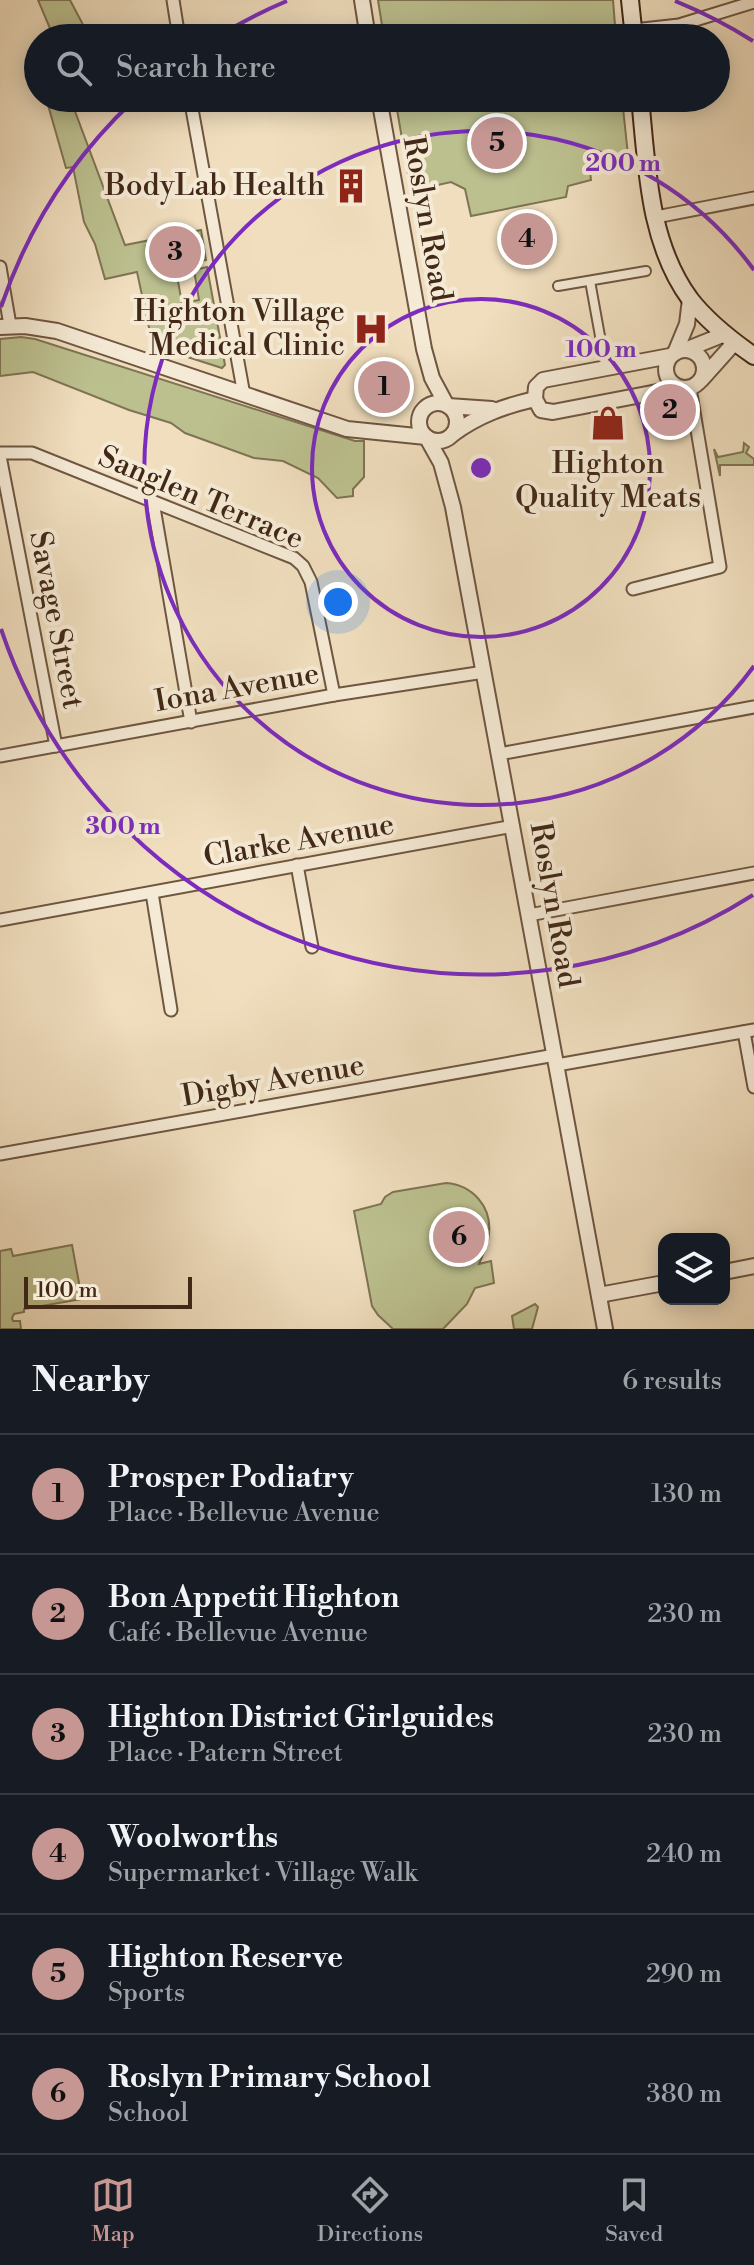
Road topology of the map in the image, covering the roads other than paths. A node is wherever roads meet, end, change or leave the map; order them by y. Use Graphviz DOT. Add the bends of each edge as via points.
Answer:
graph roads {
  1 [pos="173,0"];
  2 [pos="362,0"];
  3 [pos="631,0"];
  4 [pos="754,2"];
  5 [pos="177,24"];
  6 [pos="366,24"];
  7 [pos="633,24"];
  8 [pos="682,24"];
  9 [pos="193,112"];
  10 [pos="382,112"];
  11 [pos="641,112"];
  12 [pos="754,198"];
  13 [pos="656,217"];
  14 [pos="0,267"];
  15 [pos="646,271"];
  16 [pos="590,281"];
  17 [pos="558,286"];
  18 [pos="690,299"];
  19 [pos="5,326"];
  20 [pos="730,338"];
  21 [pos="424,349"];
  22 [pos="677,353"];
  23 [pos="754,356"];
  24 [pos="606,369"];
  25 [pos="690,385"];
  26 [pos="244,395"];
  27 [pos="535,399"];
  28 [pos="447,405"];
  29 [pos="496,409"];
  30 [pos="422,410"];
  31 [pos="375,432"];
  32 [pos="452,435"];
  33 [pos="426,438"];
  34 [pos="0,454"];
  35 [pos="450,491"];
  36 [pos="153,502"];
  37 [pos="633,589"];
  38 [pos="484,672"];
  39 [pos="334,695"];
  40 [pos="754,707"];
  41 [pos="191,722"];
  42 [pos="56,746"];
  43 [pos="499,754"];
  44 [pos="0,756"];
  45 [pos="513,826"];
  46 [pos="297,865"];
  47 [pos="754,873"];
  48 [pos="152,893"];
  49 [pos="529,915"];
  50 [pos="0,920"];
  51 [pos="312,947"];
  52 [pos="171,1010"];
  53 [pos="749,1031"];
  54 [pos="556,1060"];
  55 [pos="754,1087"];
  56 [pos="0,1154"];
  57 [pos="754,1266"];
  58 [pos="730,1271"];
  59 [pos="658,1284"];
  60 [pos="599,1295"];
  61 [pos="605,1329"];
  1 -- 5 [label="street"];
  2 -- 6 [label="street"];
  3 -- 7 [label="main road"];
  4 -- 8 [label="street"];
  9 -- 26 [label="street"];
  10 -- 21 [label="street, Roslyn Road"];
  11 -- 13 [label="main road"];
  12 -- 13 [label="street"];
  13 -- 18 [label="main road" via="671,268"];
  14 -- 19 [label="street"];
  15 -- 16 [label="street"];
  16 -- 17 [label="street"];
  16 -- 24 [label="street"];
  18 -- 20 [label="main road"];
  18 -- 22 [label="street"];
  19 -- 26 [label="street" via="57,331"];
  20 -- 22 [label="street"];
  20 -- 23 [label="main road"];
  20 -- 25 [label="street"];
  21 -- 28 [label="street, Roslyn Road"];
  21 -- 30 [label="street, Roslyn Road"];
  22 -- 24 [label="street"];
  22 -- 25 [label="street" via="667,362 668,375 672,384"];
  22 -- 25 [label="street" via="696,353 702,362 704,371"];
  24 -- 27 [label="street" via="541,381"];
  25 -- 27 [label="street" via="553,412 541,410"];
  25 -- 37 [label="street" via="720,567"];
  26 -- 31 [label="street" via="347,429"];
  27 -- 29 [label="street"];
  28 -- 29 [label="street"];
  28 -- 30 [label="street" via="432,403"];
  28 -- 32 [label="street, Roslyn Road" via="457,417"];
  29 -- 32 [label="street"];
  30 -- 31 [label="street" via="408,421"];
  30 -- 33 [label="street, Roslyn Road" via="418,424"];
  31 -- 33 [label="street"];
  32 -- 33 [label="street" via="438,441"];
  32 -- 35 [label="street, Roslyn Road"];
  33 -- 35 [label="street, Roslyn Road"];
  34 -- 36 [label="street, Sanglen Terrace" via="32,453"];
  34 -- 42 [label="street, Savage Street"];
  35 -- 38 [label="street, Roslyn Road"];
  36 -- 39 [label="street, Sanglen Terrace" via="303,566 311,582"];
  36 -- 41 [label="street"];
  38 -- 39 [label="street, Iona Avenue"];
  38 -- 43 [label="street, Roslyn Road"];
  39 -- 41 [label="street, Iona Avenue"];
  40 -- 43 [label="street"];
  41 -- 42 [label="street, Iona Avenue"];
  42 -- 44 [label="street, Iona Avenue"];
  43 -- 45 [label="street, Roslyn Road"];
  45 -- 46 [label="street, Clarke Avenue"];
  45 -- 49 [label="street, Roslyn Road"];
  46 -- 48 [label="street, Clarke Avenue"];
  46 -- 51 [label="street"];
  47 -- 49 [label="street"];
  48 -- 50 [label="street, Clarke Avenue"];
  48 -- 52 [label="street"];
  49 -- 54 [label="street, Roslyn Road"];
  53 -- 54 [label="street, Digby Avenue"];
  53 -- 55 [label="street"];
  54 -- 56 [label="street, Digby Avenue"];
  54 -- 60 [label="street, Roslyn Road"];
  57 -- 58 [label="street"];
  59 -- 60 [label="street"];
  60 -- 61 [label="street, Roslyn Road"];
}
